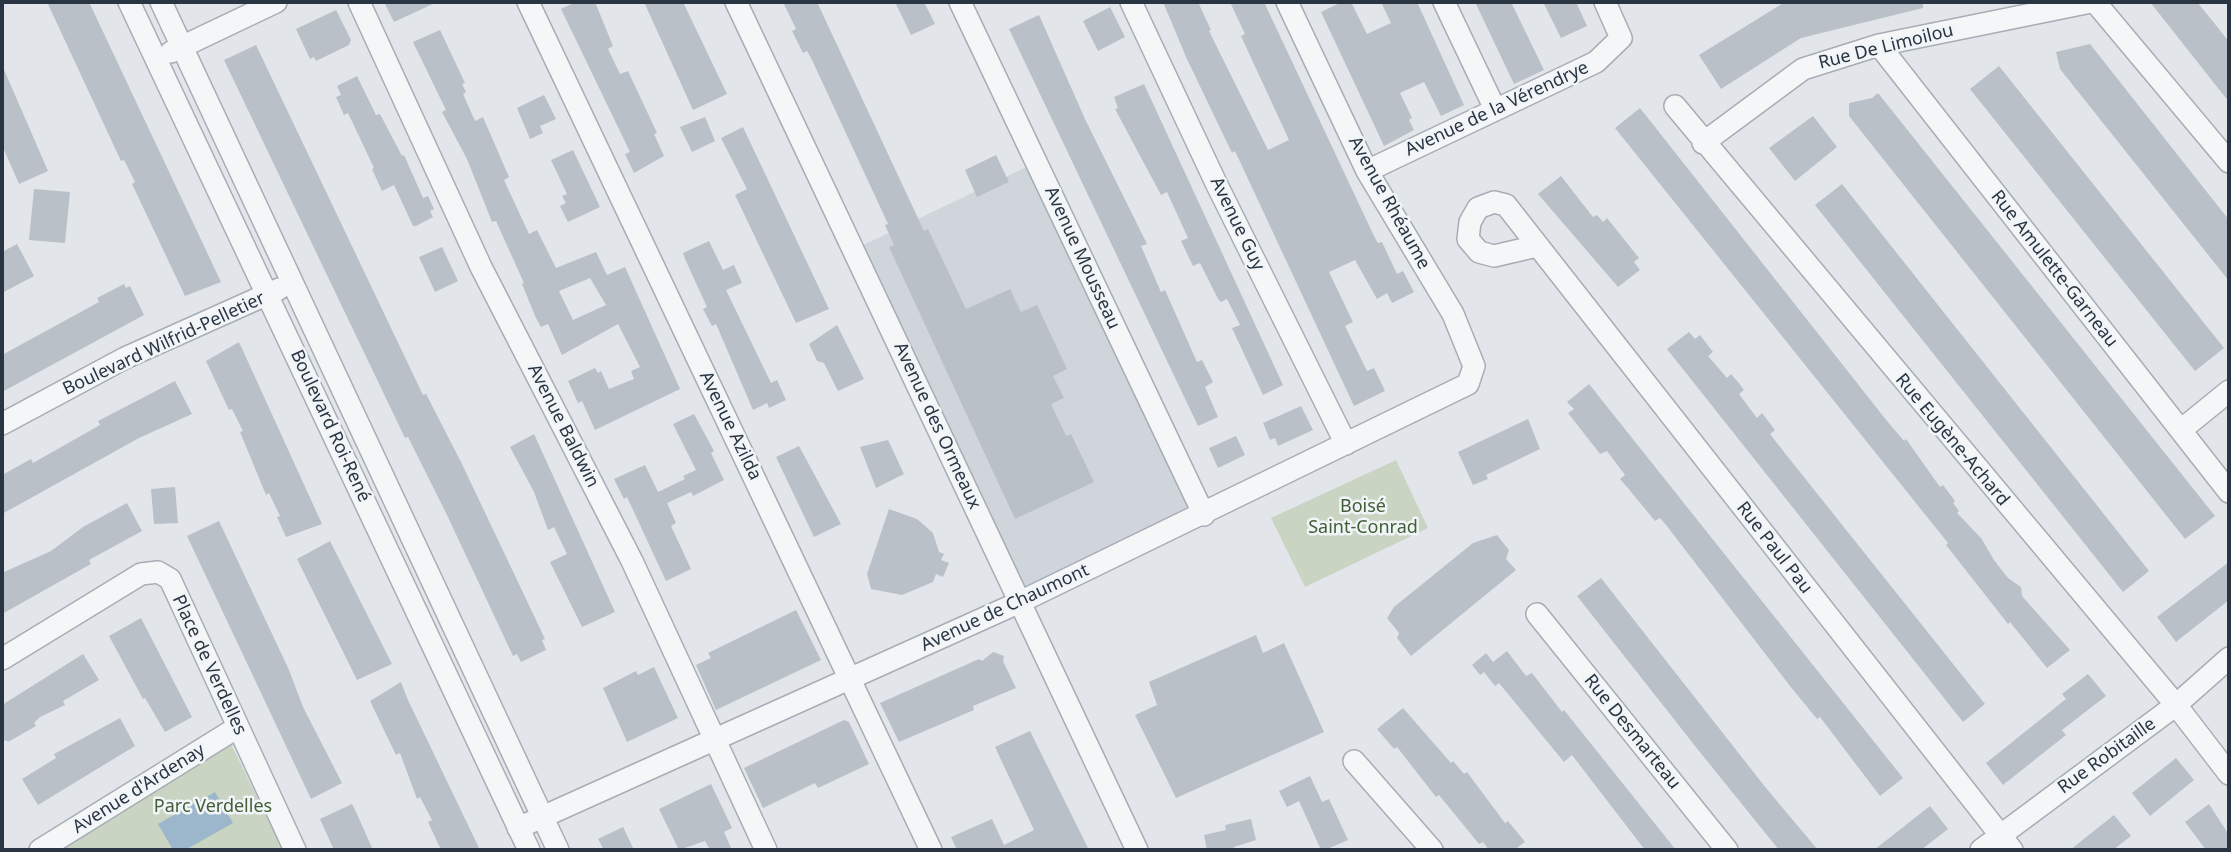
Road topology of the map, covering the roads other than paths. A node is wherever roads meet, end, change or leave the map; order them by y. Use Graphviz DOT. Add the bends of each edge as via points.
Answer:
graph roads {
  1 [pos="129,2"];
  2 [pos="161,2"];
  3 [pos="276,2"];
  4 [pos="359,2"];
  5 [pos="528,2"];
  6 [pos="736,2"];
  7 [pos="960,2"];
  8 [pos="1131,2"];
  9 [pos="1287,2"];
  10 [pos="1444,2"];
  11 [pos="1605,2"];
  12 [pos="2093,2"];
  13 [pos="1879,45"];
  14 [pos="182,46"];
  15 [pos="156,59"];
  16 [pos="1675,106"];
  17 [pos="1495,109"];
  18 [pos="1703,143"];
  19 [pos="2229,162"];
  20 [pos="1367,171"];
  21 [pos="1537,246"];
  22 [pos="290,283"];
  23 [pos="268,295"];
  24 [pos="1474,366"];
  25 [pos="2229,391"];
  26 [pos="2,424"];
  27 [pos="2181,430"];
  28 [pos="1346,444"];
  29 [pos="2229,492"];
  30 [pos="1203,515"];
  31 [pos="1020,602"];
  32 [pos="1537,614"];
  33 [pos="2229,658"];
  34 [pos="2,659"];
  35 [pos="851,679"];
  36 [pos="2176,705"];
  37 [pos="238,727"];
  38 [pos="715,739"];
  39 [pos="1354,761"];
  40 [pos="2229,774"];
  41 [pos="542,817"];
  42 [pos="518,828"];
  43 [pos="2006,843"];
  44 [pos="40,850"];
  45 [pos="296,850"];
  46 [pos="529,850"];
  47 [pos="558,850"];
  48 [pos="766,850"];
  49 [pos="931,850"];
  50 [pos="1137,850"];
  51 [pos="1431,850"];
  52 [pos="1727,850"];
  53 [pos="1981,850"];
  1 -- 15 [label="street, Boulevard Roi-René"];
  2 -- 14 [label="street, Boulevard Roi-René"];
  3 -- 14 [label="street"];
  4 -- 38 [label="street, Avenue Baldwin" via="481,267 632,561"];
  5 -- 35 [label="street, Avenue Azilda"];
  6 -- 31 [label="street, Avenue des Ormeaux"];
  7 -- 30 [label="street, Avenue Mousseau"];
  8 -- 28 [label="street, Avenue Guy"];
  9 -- 20 [label="street, Avenue Rhéaume"];
  10 -- 17 [label="street"];
  11 -- 17 [label="street, Avenue de la Vérendrye" via="1621,38 1596,62"];
  12 -- 13 [label="street, Rue De Limoilou"];
  12 -- 19 [label="street, Rue De Limoilou"];
  13 -- 18 [label="street, Rue De Limoilou" via="1803,69"];
  13 -- 27 [label="street, Rue Amulette-Garneau"];
  14 -- 15 [label="street"];
  14 -- 22 [label="street, Boulevard Roi-René"];
  15 -- 23 [label="street, Boulevard Roi-René"];
  16 -- 18 [label="street, Rue Eugène-Achard"];
  17 -- 20 [label="street, Avenue de la Vérendrye"];
  18 -- 36 [label="street, Rue Eugène-Achard"];
  20 -- 24 [label="street, Avenue Rhéaume" via="1453,314"];
  21 -- 43 [label="street, Rue Paul Pau"];
  22 -- 23 [label="street, Boulevard Wilfrid-Pelletier"];
  22 -- 41 [label="street, Boulevard Roi-René"];
  23 -- 26 [label="street, Boulevard Wilfrid-Pelletier" via="125,358"];
  23 -- 42 [label="street, Boulevard Roi-René"];
  24 -- 28 [label="street, Avenue de Chaumont" via="1468,384"];
  25 -- 27 [label="street"];
  27 -- 29 [label="street, Rue Amulette-Garneau"];
  28 -- 30 [label="street, Avenue de Chaumont"];
  30 -- 31 [label="street, Avenue de Chaumont"];
  31 -- 35 [label="street, Avenue de Chaumont"];
  31 -- 50 [label="street, Avenue des Ormeaux"];
  32 -- 52 [label="street, Rue Desmarteau"];
  33 -- 36 [label="street, Rue Robitaille"];
  34 -- 37 [label="street, Place de Verdelles" via="141,574 158,572 170,579"];
  35 -- 38 [label="street, Avenue de Chaumont"];
  35 -- 49 [label="street, Avenue Azilda"];
  36 -- 40 [label="street, Rue Eugène-Achard"];
  36 -- 43 [label="street, Rue Robitaille"];
  37 -- 44 [label="street, Avenue d'Ardenay"];
  37 -- 45 [label="street, Place de Verdelles"];
  38 -- 41 [label="street, Avenue de Chaumont"];
  38 -- 48 [label="street, Avenue Baldwin"];
  39 -- 51 [label="street"];
  41 -- 42 [label="street, Avenue de Chaumont"];
  41 -- 47 [label="street, Boulevard Roi-René"];
  42 -- 46 [label="street, Boulevard Roi-René"];
  43 -- 53 [label="street, Rue Robitaille"];
}
